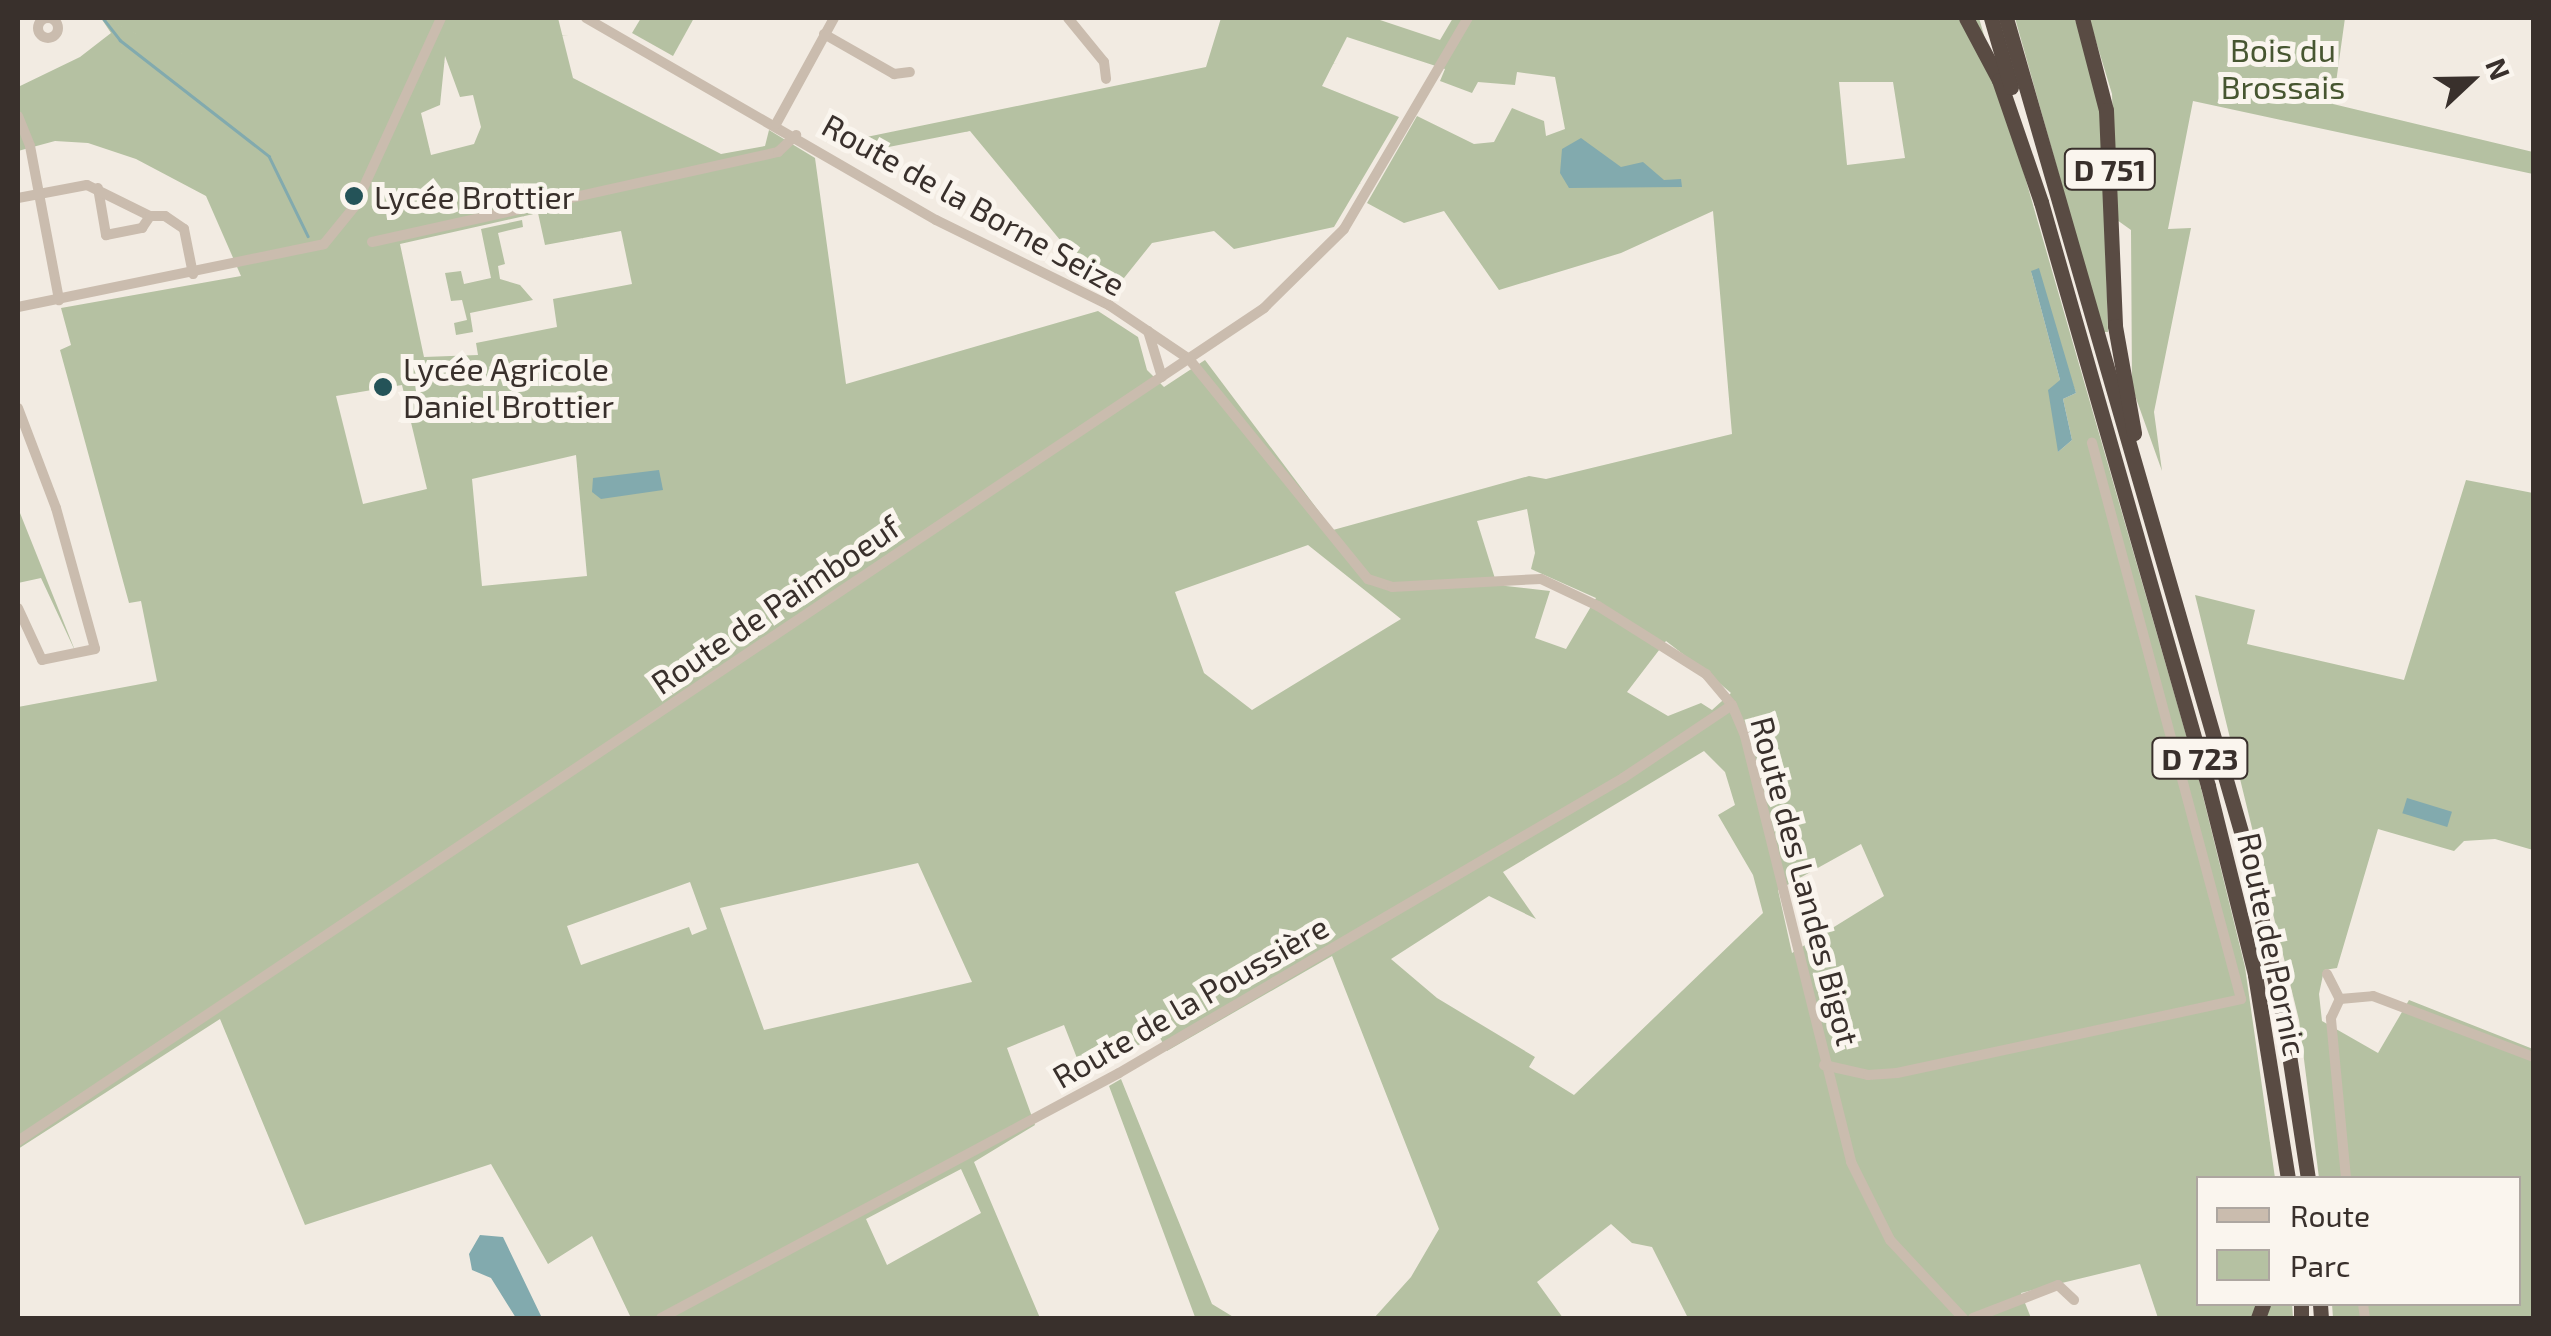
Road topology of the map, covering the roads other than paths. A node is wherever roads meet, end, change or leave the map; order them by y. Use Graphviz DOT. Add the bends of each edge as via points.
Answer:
graph roads {
  1 [pos="441,18"];
  2 [pos="586,18"];
  3 [pos="834,18"];
  4 [pos="1068,18"];
  5 [pos="1468,18"];
  6 [pos="1966,18"];
  7 [pos="1990,18"];
  8 [pos="2006,18"];
  9 [pos="2082,18"];
  10 [pos="824,34"];
  11 [pos="910,72"];
  12 [pos="1106,79"];
  13 [pos="18,116"];
  14 [pos="776,124"];
  15 [pos="796,135"];
  16 [pos="98,188"];
  17 [pos="39,193"];
  18 [pos="18,198"];
  19 [pos="2041,202"];
  20 [pos="150,216"];
  21 [pos="372,242"];
  22 [pos="194,274"];
  23 [pos="58,300"];
  24 [pos="18,308"];
  25 [pos="1148,330"];
  26 [pos="1189,359"];
  27 [pos="1162,377"];
  28 [pos="18,408"];
  29 [pos="2092,443"];
  30 [pos="2145,492"];
  31 [pos="18,608"];
  32 [pos="1732,705"];
  33 [pos="2328,974"];
  34 [pos="2340,999"];
  35 [pos="2534,1057"];
  36 [pos="1824,1064"];
  37 [pos="18,1142"];
  38 [pos="2287,1176"];
  39 [pos="2308,1176"];
  40 [pos="2346,1176"];
  41 [pos="2074,1300"];
  42 [pos="661,1318"];
  43 [pos="1962,1318"];
  44 [pos="1973,1318"];
  1 -- 22 [label="street" via="337,233 304,253"];
  2 -- 14 [label="street, Route de la Borne Seize"];
  3 -- 10 [label="street"];
  4 -- 12 [label="street" via="1104,62"];
  5 -- 26 [label="street, Route de Paimboeuf" via="1344,230 1284,292"];
  6 -- 19 [label="highway, D 751" via="1999,80"];
  7 -- 19 [label="highway, D 723"];
  8 -- 30 [label="highway, D 723"];
  9 -- 30 [label="highway, D 751" via="2106,110 2115,326"];
  10 -- 11 [label="street" via="894,74"];
  10 -- 14 [label="street"];
  13 -- 17 [label="street"];
  14 -- 15 [label="street, Route de la Borne Seize"];
  15 -- 21 [label="street" via="778,152"];
  15 -- 25 [label="street, Route de la Borne Seize" via="936,220"];
  16 -- 17 [label="street" via="82,184"];
  16 -- 20 [label="street"];
  16 -- 20 [label="street" via="106,235 142,228"];
  17 -- 18 [label="street"];
  17 -- 23 [label="street"];
  19 -- 38 [label="highway, Route de Pornic / D 723" via="2240,906"];
  20 -- 22 [label="street" via="165,216 184,229"];
  22 -- 23 [label="street"];
  23 -- 24 [label="street"];
  25 -- 26 [label="street, Route de la Borne Seize"];
  25 -- 27 [label="street"];
  26 -- 27 [label="street, Route de Paimboeuf"];
  26 -- 32 [label="street, Route des Landes Bigot" via="1368,580 1392,587 1508,578 1556,584 1691,664"];
  27 -- 37 [label="street, Route de Paimboeuf"];
  28 -- 31 [label="street" via="56,508 95,649 42,660"];
  29 -- 36 [label="street, Route des Landes Bigot" via="2241,999 1898,1072 1868,1075"];
  30 -- 39 [label="highway, Route de Pornic / D 723" via="2266,932"];
  32 -- 36 [label="street, Route des Landes Bigot"];
  32 -- 42 [label="street, Route de la Poussière" via="1623,778 1119,1073"];
  33 -- 34 [label="street"];
  34 -- 35 [label="street" via="2374,996"];
  34 -- 40 [label="street" via="2331,1018"];
  36 -- 43 [label="street" via="1872,1209 1913,1270"];
  41 -- 44 [label="street" via="2058,1286"];
}
